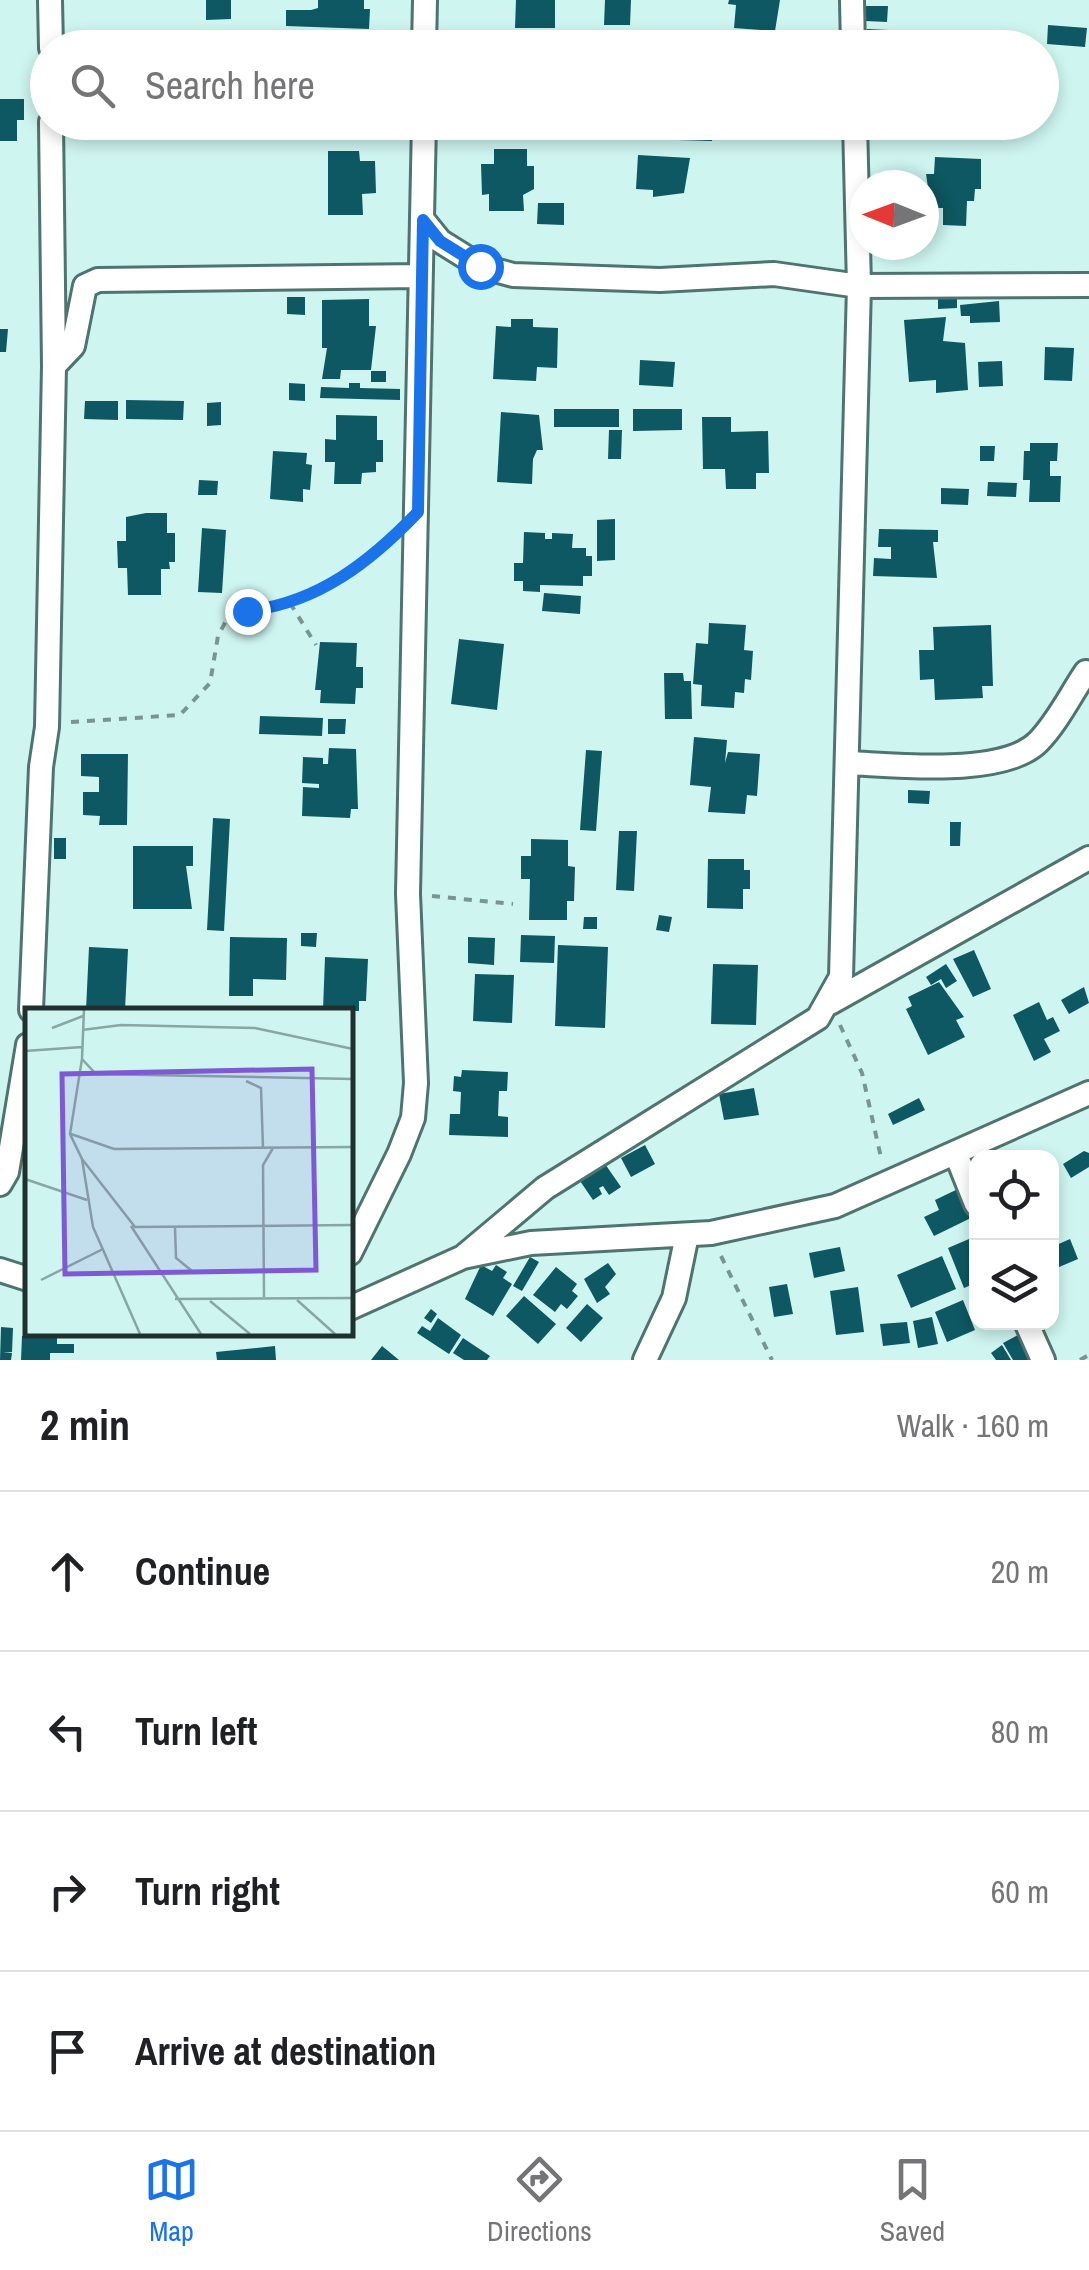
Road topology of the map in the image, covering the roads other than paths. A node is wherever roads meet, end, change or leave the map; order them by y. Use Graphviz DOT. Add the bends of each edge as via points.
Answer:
graph roads {
  1 [pos="50,0"];
  2 [pos="425,0"];
  3 [pos="852,0"];
  4 [pos="50,30"];
  5 [pos="424,30"];
  6 [pos="853,30"];
  7 [pos="52,140"];
  8 [pos="424,140"];
  9 [pos="855,140"];
  10 [pos="423,220"];
  11 [pos="420,276"];
  12 [pos="1089,285"];
  13 [pos="859,286"];
  14 [pos="54,366"];
  15 [pos="1086,672"];
  16 [pos="850,762"];
  17 [pos="1089,858"];
  18 [pos="31,1008"];
  19 [pos="827,1008"];
  20 [pos="25,1064"];
  21 [pos="1089,1093"];
  22 [pos="956,1154"];
  23 [pos="0,1184"];
  24 [pos="969,1186"];
  25 [pos="687,1234"];
  26 [pos="352,1249"];
  27 [pos="463,1257"];
  28 [pos="0,1270"];
  29 [pos="25,1278"];
  30 [pos="352,1307"];
  31 [pos="1030,1330"];
  32 [pos="645,1360"];
  33 [pos="1043,1360"];
  1 -- 4 [label="street"];
  2 -- 5 [label="street"];
  3 -- 6 [label="street"];
  7 -- 14 [label="street"];
  8 -- 10 [label="street"];
  9 -- 13 [label="street"];
  10 -- 11 [label="street"];
  10 -- 13 [label="street" via="440,241 480,266 513,274 660,280 774,274"];
  11 -- 14 [label="street" via="98,280 85,286 73,346"];
  11 -- 26 [label="street" via="408,894 416,1083 413,1118"];
  12 -- 13 [label="street"];
  13 -- 16 [label="street"];
  14 -- 18 [label="street" via="47,727"];
  15 -- 16 [label="street" via="1037,743 1013,757 989,763"];
  16 -- 19 [label="street" via="841,977"];
  17 -- 19 [label="street"];
  19 -- 27 [label="street" via="545,1188"];
  20 -- 23 [label="street"];
  21 -- 22 [label="street"];
  22 -- 24 [label="street"];
  22 -- 25 [label="street" via="834,1206"];
  25 -- 27 [label="street" via="532,1243"];
  25 -- 32 [label="street" via="674,1298"];
  27 -- 30 [label="street"];
  28 -- 29 [label="street"];
  31 -- 33 [label="street"];
}
